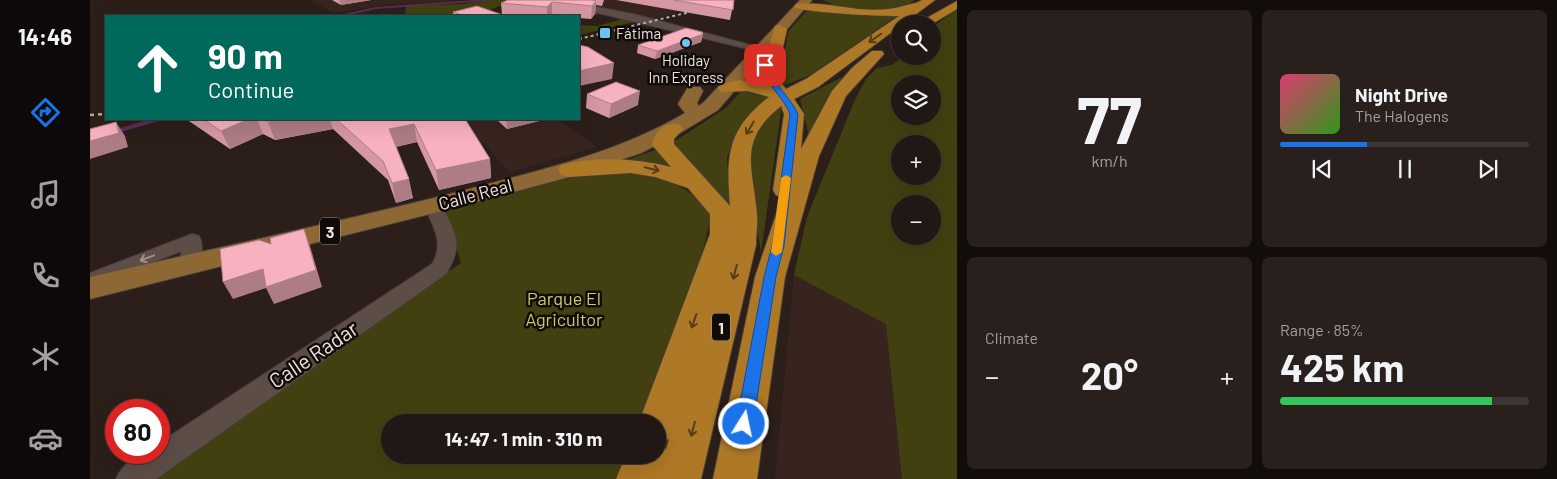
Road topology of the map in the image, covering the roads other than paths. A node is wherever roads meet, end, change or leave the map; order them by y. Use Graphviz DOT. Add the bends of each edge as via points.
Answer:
graph roads {
  1 [pos="548,0"];
  2 [pos="819,0"];
  3 [pos="925,0"];
  4 [pos="929,0"];
  5 [pos="948,0"];
  6 [pos="803,3"];
  7 [pos="957,4"];
  8 [pos="843,9"];
  9 [pos="929,15"];
  10 [pos="938,15"];
  11 [pos="780,29"];
  12 [pos="891,44"];
  13 [pos="761,49"];
  14 [pos="727,88"];
  15 [pos="694,91"];
  16 [pos="784,97"];
  17 [pos="697,115"];
  18 [pos="673,129"];
  19 [pos="569,170"];
  20 [pos="696,184"];
  21 [pos="433,206"];
  22 [pos="778,246"];
  23 [pos="191,253"];
  24 [pos="90,281"];
  25 [pos="90,288"];
  26 [pos="661,414"];
  27 [pos="643,464"];
  28 [pos="131,479"];
  29 [pos="638,479"];
  30 [pos="679,479"];
  31 [pos="735,479"];
  1 -- 13 [label="street"];
  2 -- 8 [label="highway"];
  3 -- 8 [label="highway" via="899,12"];
  4 -- 16 [label="highway, 1, one-way" via="812,83"];
  5 -- 9 [label="highway"];
  6 -- 8 [label="highway"];
  6 -- 11 [label="main road, Calle Real / 3"];
  7 -- 10 [label="highway"];
  11 -- 13 [label="main road, Calle Real / 3"];
  11 -- 16 [label="highway" via="776,48 765,65 767,75"];
  12 -- 22 [label="highway" via="858,71 836,99 808,156"];
  13 -- 14 [label="main road, Calle Real / 3"];
  14 -- 16 [label="highway" via="752,87"];
  14 -- 17 [label="main road, Calle Real / 3" via="711,106"];
  15 -- 17 [label="main road" via="687,104"];
  16 -- 22 [label="highway" via="794,114"];
  16 -- 30 [label="highway, 1, one-way" via="759,114 748,128 740,150 744,215 742,246"];
  17 -- 18 [label="main road, Calle Real / 3"];
  18 -- 19 [label="main road, Calle Real / 3" via="633,148"];
  18 -- 20 [label="highway" via="664,137 663,145"];
  19 -- 20 [label="highway, one-way" via="610,165 641,166"];
  19 -- 21 [label="main road, Calle Real / 3"];
  20 -- 26 [label="highway, one-way" via="723,214 724,234"];
  21 -- 23 [label="main road, Calle Real / 3"];
  21 -- 28 [label="street, Calle Radar" via="449,242 448,257 439,269"];
  22 -- 31 [label="highway"];
  23 -- 24 [label="street, one-way"];
  23 -- 25 [label="main road, Calle Real / 3"];
  27 -- 29 [label="highway"];
}
